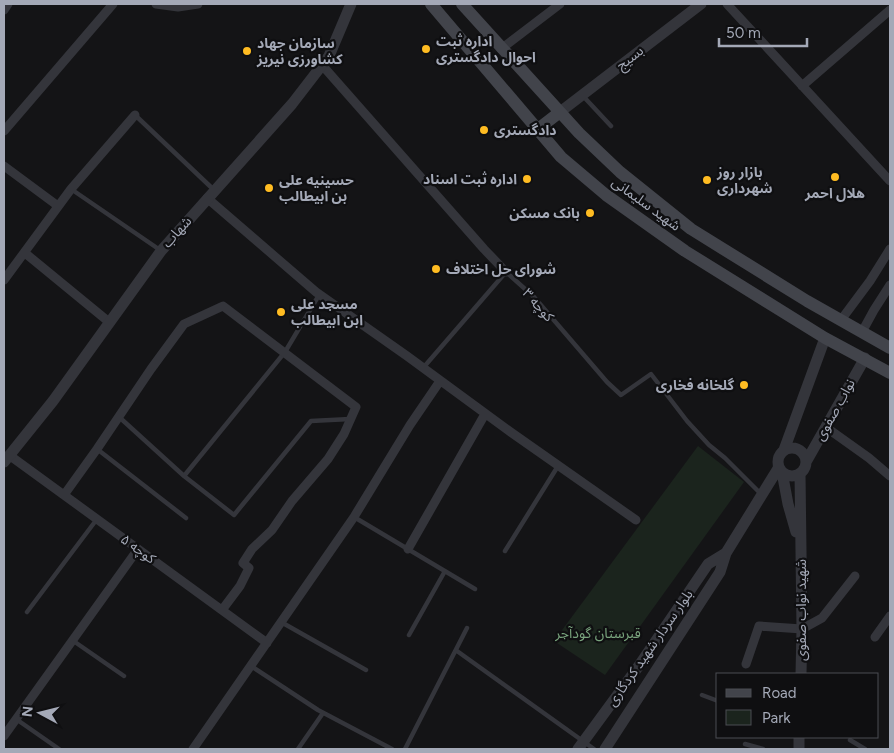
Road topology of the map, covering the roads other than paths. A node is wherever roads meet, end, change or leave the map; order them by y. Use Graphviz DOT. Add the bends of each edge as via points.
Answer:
graph roads {
  1 [pos="8,4"];
  2 [pos="113,4"];
  3 [pos="156,4"];
  4 [pos="198,4"];
  5 [pos="351,4"];
  6 [pos="431,4"];
  7 [pos="462,4"];
  8 [pos="560,4"];
  9 [pos="701,4"];
  10 [pos="727,4"];
  11 [pos="4,10"];
  12 [pos="890,10"];
  13 [pos="502,48"];
  14 [pos="322,65"];
  15 [pos="802,86"];
  16 [pos="582,95"];
  17 [pos="560,112"];
  18 [pos="135,115"];
  19 [pos="611,126"];
  20 [pos="538,130"];
  21 [pos="4,132"];
  22 [pos="4,166"];
  23 [pos="890,181"];
  24 [pos="71,189"];
  25 [pos="211,194"];
  26 [pos="58,206"];
  27 [pos="890,249"];
  28 [pos="161,250"];
  29 [pos="25,253"];
  30 [pos="506,272"];
  31 [pos="4,280"];
  32 [pos="890,285"];
  33 [pos="319,295"];
  34 [pos="841,320"];
  35 [pos="109,322"];
  36 [pos="862,332"];
  37 [pos="825,338"];
  38 [pos="890,348"];
  39 [pos="285,352"];
  40 [pos="865,358"];
  41 [pos="423,368"];
  42 [pos="890,373"];
  43 [pos="440,381"];
  44 [pos="485,414"];
  45 [pos="118,416"];
  46 [pos="350,419"];
  47 [pos="827,428"];
  48 [pos="97,449"];
  49 [pos="784,450"];
  50 [pos="7,459"];
  51 [pos="806,462"];
  52 [pos="558,466"];
  53 [pos="781,470"];
  54 [pos="800,473"];
  55 [pos="184,476"];
  56 [pos="890,476"];
  57 [pos="64,495"];
  58 [pos="762,495"];
  59 [pos="354,517"];
  60 [pos="186,518"];
  61 [pos="97,519"];
  62 [pos="636,520"];
  63 [pos="800,546"];
  64 [pos="138,549"];
  65 [pos="408,549"];
  66 [pos="505,551"];
  67 [pos="726,553"];
  68 [pos="445,571"];
  69 [pos="855,576"];
  70 [pos="475,589"];
  71 [pos="222,610"];
  72 [pos="27,612"];
  73 [pos="890,616"];
  74 [pos="281,622"];
  75 [pos="467,628"];
  76 [pos="802,629"];
  77 [pos="409,635"];
  78 [pos="875,637"];
  79 [pos="72,640"];
  80 [pos="267,643"];
  81 [pos="456,651"];
  82 [pos="746,664"];
  83 [pos="251,666"];
  84 [pos="366,670"];
  85 [pos="801,673"];
  86 [pos="124,676"];
  87 [pos="702,695"];
  88 [pos="716,700"];
  89 [pos="322,712"];
  90 [pos="16,719"];
  91 [pos="4,736"];
  92 [pos="850,740"];
  93 [pos="745,744"];
  94 [pos="581,746"];
  95 [pos="59,749"];
  96 [pos="193,749"];
  97 [pos="298,749"];
  98 [pos="392,749"];
  99 [pos="405,749"];
  100 [pos="594,749"];
  101 [pos="605,749"];
  102 [pos="764,749"];
  103 [pos="865,749"];
  1 -- 11 [label="street"];
  2 -- 21 [label="street"];
  3 -- 4 [label="street" via="178,7"];
  5 -- 14 [label="street, شهاب"];
  6 -- 20 [label="main road, شهید سلیمانی"];
  7 -- 13 [label="main road, شهید سلیمانی"];
  8 -- 13 [label="street"];
  9 -- 16 [label="street, بسیج"];
  10 -- 15 [label="street"];
  12 -- 15 [label="street"];
  13 -- 17 [label="main road, شهید سلیمانی"];
  14 -- 25 [label="street, شهاب" via="292,104"];
  14 -- 30 [label="street, کوچه ۳"];
  15 -- 23 [label="street"];
  16 -- 17 [label="street, بسیج"];
  16 -- 19 [label="lane"];
  17 -- 20 [label="main road"];
  17 -- 34 [label="main road, شهید سلیمانی" via="620,172 691,229"];
  18 -- 24 [label="street"];
  18 -- 25 [label="lane"];
  20 -- 37 [label="main road, شهید سلیمانی" via="561,157 606,195 685,251"];
  22 -- 26 [label="street"];
  24 -- 26 [label="street"];
  24 -- 28 [label="lane"];
  25 -- 28 [label="street, شهاب"];
  25 -- 33 [label="street" via="280,262"];
  26 -- 29 [label="street"];
  27 -- 34 [label="street"];
  28 -- 35 [label="street, شهاب"];
  29 -- 31 [label="street"];
  29 -- 35 [label="street"];
  30 -- 41 [label="lane"];
  30 -- 58 [label="lane, کوچه ۳" via="534,297 621,394 651,374 698,433"];
  32 -- 36 [label="street"];
  33 -- 39 [label="lane"];
  33 -- 41 [label="street"];
  34 -- 36 [label="main road, شهید سلیمانی"];
  35 -- 50 [label="street, شهاب"];
  36 -- 38 [label="main road, شهید سلیمانی"];
  37 -- 40 [label="main road, شهید سلیمانی"];
  37 -- 49 [label="street"];
  39 -- 45 [label="street" via="223,306 184,324"];
  39 -- 46 [label="street" via="356,407"];
  39 -- 55 [label="lane"];
  40 -- 42 [label="main road, شهید سلیمانی"];
  40 -- 47 [label="street, نواب صفوی"];
  41 -- 43 [label="street"];
  43 -- 44 [label="street"];
  43 -- 59 [label="street"];
  44 -- 52 [label="street"];
  44 -- 65 [label="street"];
  45 -- 48 [label="street"];
  45 -- 55 [label="lane"];
  46 -- 55 [label="lane" via="311,421 234,515"];
  46 -- 71 [label="street" via="328,459 243,563 248,568 240,586"];
  47 -- 51 [label="street, نواب صفوی"];
  47 -- 56 [label="street"];
  48 -- 57 [label="street"];
  48 -- 60 [label="lane"];
  49 -- 51 [label="street" via="796,448 805,456"];
  49 -- 53 [label="street" via="778,461"];
  50 -- 57 [label="street, کوچه ۵"];
  51 -- 54 [label="street"];
  52 -- 62 [label="street"];
  52 -- 66 [label="lane"];
  53 -- 54 [label="street" via="788,475"];
  53 -- 58 [label="street, بلوار سردار شهید کردگاری"];
  53 -- 63 [label="street, شهید نواب صفوی"];
  54 -- 63 [label="street, شهید نواب صفوی"];
  57 -- 61 [label="street, کوچه ۵"];
  58 -- 67 [label="street, بلوار سردار شهید کردگاری"];
  59 -- 65 [label="lane"];
  59 -- 74 [label="street"];
  61 -- 64 [label="street, کوچه ۵"];
  61 -- 72 [label="lane"];
  63 -- 76 [label="street, شهید نواب صفوی"];
  64 -- 71 [label="street, کوچه ۵"];
  64 -- 79 [label="street"];
  65 -- 68 [label="lane"];
  67 -- 94 [label="street, بلوار سردار شهید کردگاری" via="708,564"];
  67 -- 101 [label="street, بلوار سردار شهید کردگاری" via="720,572"];
  68 -- 70 [label="lane"];
  68 -- 77 [label="lane"];
  69 -- 76 [label="street" via="822,618"];
  71 -- 80 [label="street, کوچه ۵"];
  73 -- 78 [label="street"];
  74 -- 80 [label="street"];
  74 -- 84 [label="lane"];
  75 -- 81 [label="lane"];
  76 -- 82 [label="street" via="759,626"];
  76 -- 85 [label="street, شهید نواب صفوی"];
  79 -- 86 [label="lane"];
  79 -- 90 [label="street"];
  80 -- 83 [label="street"];
  81 -- 94 [label="lane"];
  81 -- 99 [label="lane"];
  83 -- 89 [label="lane"];
  83 -- 96 [label="street"];
  87 -- 88 [label="lane"];
  89 -- 97 [label="lane"];
  89 -- 98 [label="lane"];
  90 -- 91 [label="street"];
  90 -- 95 [label="lane"];
  92 -- 103 [label="lane"];
  93 -- 102 [label="lane"];
  94 -- 100 [label="lane"];
}
